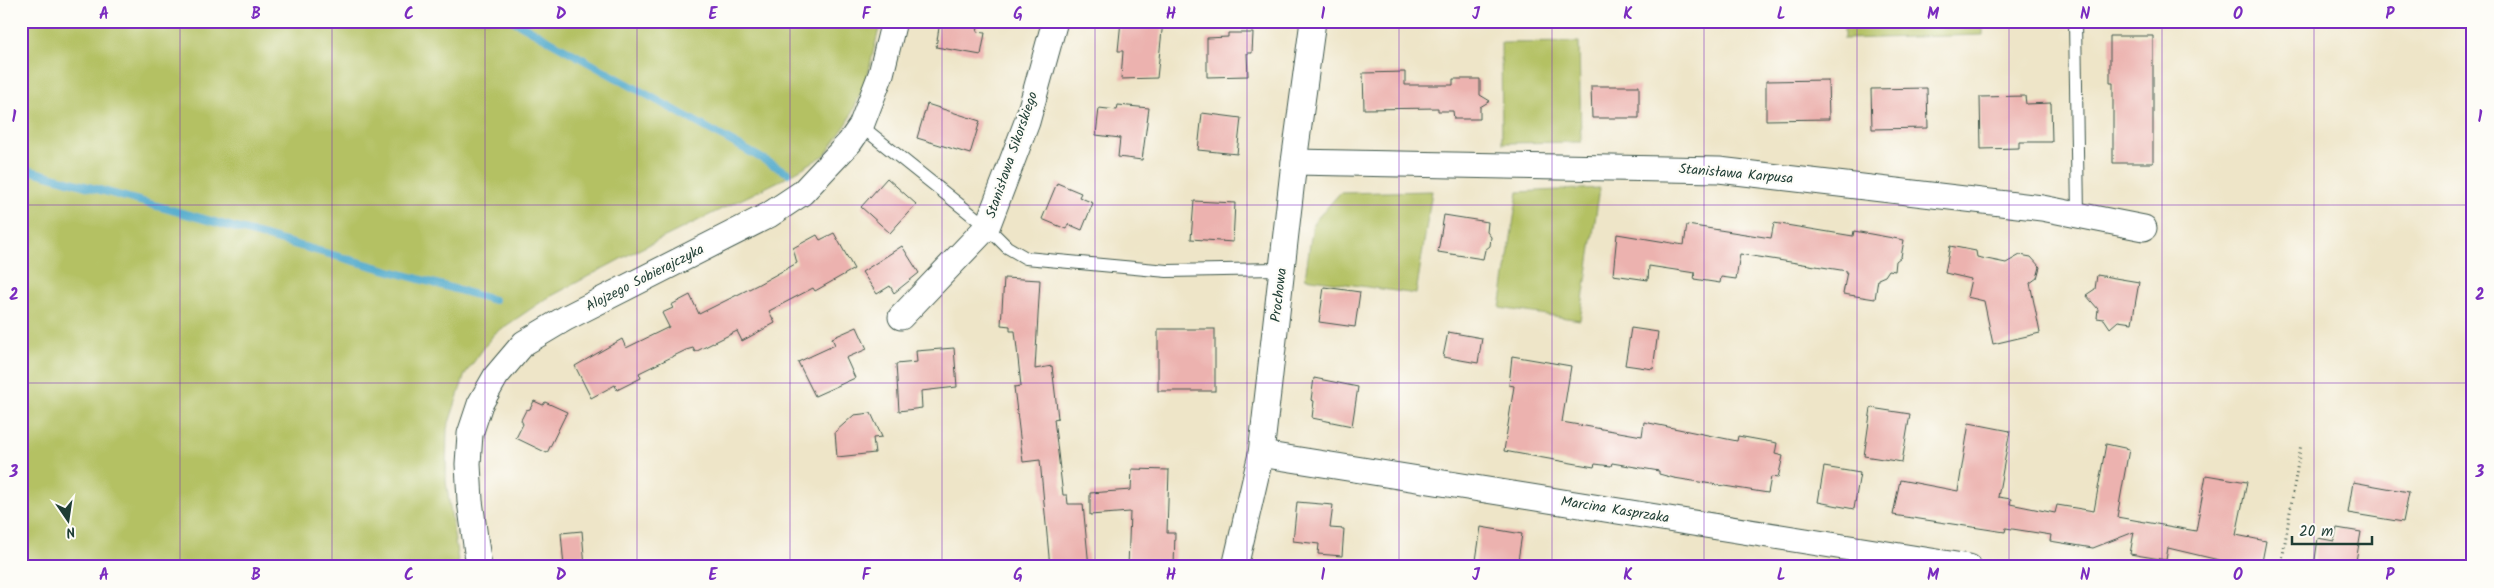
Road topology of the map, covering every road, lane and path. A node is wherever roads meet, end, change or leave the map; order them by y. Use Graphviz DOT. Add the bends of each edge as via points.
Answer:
graph roads {
  1 [pos="894,21"];
  2 [pos="1055,21"];
  3 [pos="1313,21"];
  4 [pos="2075,21"];
  5 [pos="861,126"];
  6 [pos="1294,162"];
  7 [pos="2078,215"];
  8 [pos="987,227"];
  9 [pos="2144,228"];
  10 [pos="1282,269"];
  11 [pos="901,317"];
  12 [pos="2301,444"];
  13 [pos="1261,454"];
  14 [pos="478,567"];
  15 [pos="1235,567"];
  16 [pos="1969,567"];
  17 [pos="2281,567"];
  1 -- 5 [label="street, Alojzego Sobierajczyka" via="881,74"];
  2 -- 8 [label="street, Stanisława Sikorskiego" via="1026,122"];
  3 -- 6 [label="street, Prochowa"];
  4 -- 7 [label="lane"];
  5 -- 8 [label="lane"];
  5 -- 14 [label="street, Alojzego Sobierajczyka" via="802,193 769,214 566,318 524,343 496,376 480,404 470,434 470,501"];
  6 -- 7 [label="street, Stanisława Karpusa" via="1719,170"];
  6 -- 10 [label="street, Prochowa"];
  7 -- 9 [label="street, Stanisława Karpusa"];
  8 -- 10 [label="lane" via="1007,247 1026,258 1167,271"];
  8 -- 11 [label="street, Stanisława Sikorskiego"];
  10 -- 13 [label="street, Prochowa"];
  12 -- 17 [label="path"];
  13 -- 15 [label="street, Prochowa"];
  13 -- 16 [label="street, Marcina Kasprzaka"];
}
